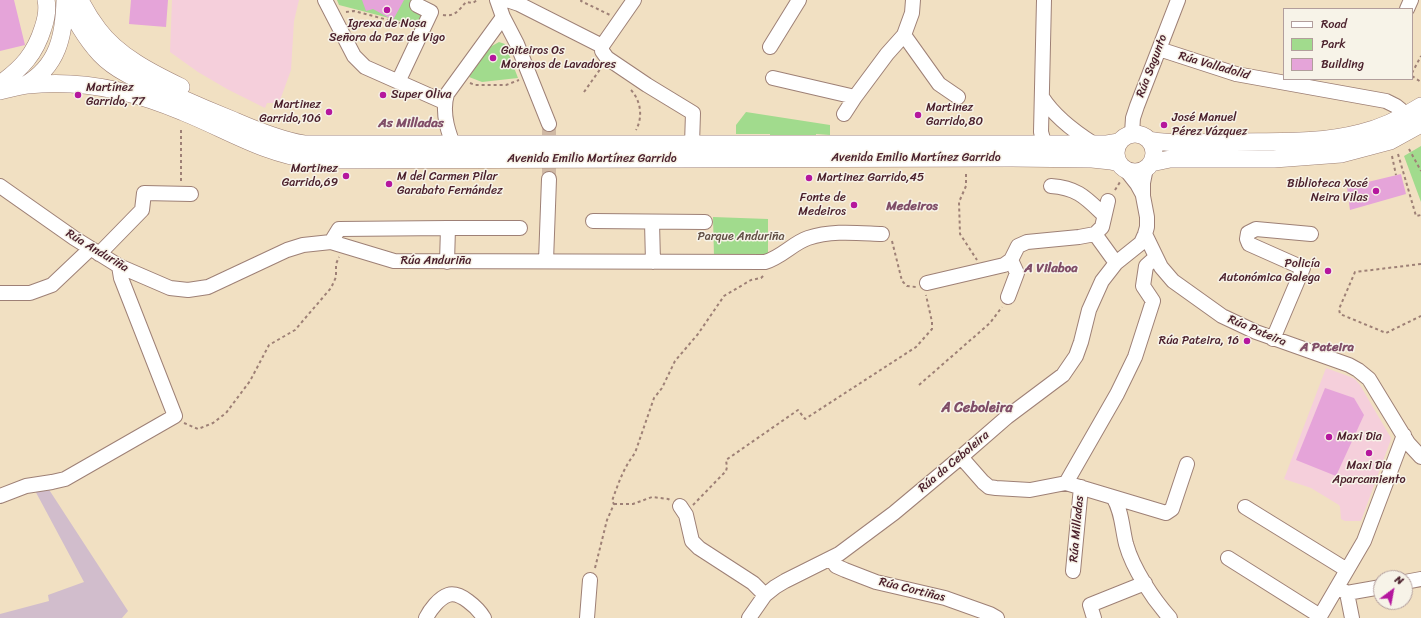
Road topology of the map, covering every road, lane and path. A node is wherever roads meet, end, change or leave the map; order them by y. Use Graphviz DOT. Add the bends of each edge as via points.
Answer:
graph roads {
  1 [pos="46,0"];
  2 [pos="65,0"];
  3 [pos="80,0"];
  4 [pos="325,0"];
  5 [pos="477,0"];
  6 [pos="497,0"];
  7 [pos="507,0"];
  8 [pos="582,0"];
  9 [pos="634,0"];
  10 [pos="799,0"];
  11 [pos="913,0"];
  12 [pos="1044,0"];
  13 [pos="1178,0"];
  14 [pos="417,5"];
  15 [pos="340,12"];
  16 [pos="431,12"];
  17 [pos="503,17"];
  18 [pos="616,18"];
  19 [pos="423,28"];
  20 [pos="904,35"];
  21 [pos="602,46"];
  22 [pos="770,47"];
  23 [pos="1159,49"];
  24 [pos="1421,56"];
  25 [pos="604,63"];
  26 [pos="1413,71"];
  27 [pos="459,76"];
  28 [pos="530,76"];
  29 [pos="773,78"];
  30 [pos="398,82"];
  31 [pos="0,84"];
  32 [pos="25,85"];
  33 [pos="79,85"];
  34 [pos="630,89"];
  35 [pos="0,91"];
  36 [pos="584,92"];
  37 [pos="855,97"];
  38 [pos="958,97"];
  39 [pos="1042,97"];
  40 [pos="0,99"];
  41 [pos="444,102"];
  42 [pos="844,114"];
  43 [pos="1416,115"];
  44 [pos="549,124"];
  45 [pos="181,127"];
  46 [pos="636,130"];
  47 [pos="1125,137"];
  48 [pos="1040,140"];
  49 [pos="1149,140"];
  50 [pos="692,144"];
  51 [pos="1094,144"];
  52 [pos="319,145"];
  53 [pos="1409,149"];
  54 [pos="457,152"];
  55 [pos="1398,154"];
  56 [pos="1392,156"];
  57 [pos="1063,158"];
  58 [pos="1122,166"];
  59 [pos="1149,166"];
  60 [pos="1421,171"];
  61 [pos="966,174"];
  62 [pos="1396,175"];
  63 [pos="549,179"];
  64 [pos="0,186"];
  65 [pos="1051,186"];
  66 [pos="186,194"];
  67 [pos="1143,196"];
  68 [pos="1108,201"];
  69 [pos="1104,215"];
  70 [pos="1421,215"];
  71 [pos="593,221"];
  72 [pos="652,222"];
  73 [pos="705,222"];
  74 [pos="448,228"];
  75 [pos="520,228"];
  76 [pos="1095,234"];
  77 [pos="1145,234"];
  78 [pos="1311,234"];
  79 [pos="887,236"];
  80 [pos="331,242"];
  81 [pos="344,247"];
  82 [pos="95,251"];
  83 [pos="1156,257"];
  84 [pos="1011,260"];
  85 [pos="546,261"];
  86 [pos="447,262"];
  87 [pos="653,262"];
  88 [pos="1116,263"];
  89 [pos="1421,264"];
  90 [pos="119,266"];
  91 [pos="984,269"];
  92 [pos="765,273"];
  93 [pos="925,284"];
  94 [pos="0,293"];
  95 [pos="1008,297"];
  96 [pos="1421,316"];
  97 [pos="1273,339"];
  98 [pos="919,385"];
  99 [pos="175,416"];
  100 [pos="1404,435"];
  101 [pos="961,457"];
  102 [pos="1421,457"];
  103 [pos="1187,464"];
  104 [pos="1066,483"];
  105 [pos="1081,488"];
  106 [pos="0,496"];
  107 [pos="1113,497"];
  108 [pos="614,504"];
  109 [pos="1245,507"];
  110 [pos="683,511"];
  111 [pos="831,558"];
  112 [pos="1228,558"];
  113 [pos="1347,570"];
  114 [pos="1073,571"];
  115 [pos="590,580"];
  116 [pos="1145,583"];
  117 [pos="1373,588"];
  118 [pos="1342,590"];
  119 [pos="765,595"];
  120 [pos="1319,617"];
  121 [pos="426,618"];
  122 [pos="484,618"];
  123 [pos="587,618"];
  124 [pos="749,618"];
  125 [pos="996,618"];
  126 [pos="1094,618"];
  127 [pos="1170,618"];
  128 [pos="1352,618"];
  1 -- 31 [label="main road" via="46,20 38,44 24,63"];
  2 -- 32 [label="main road" via="62,33 53,59 45,70"];
  2 -- 52 [label="main road" via="88,40 112,65 125,73 266,134 292,142"];
  3 -- 52 [label="main road" via="98,30 127,56 183,88 268,129"];
  4 -- 30 [label="street" via="358,62"];
  5 -- 16 [label="path" via="466,2 455,14 448,16"];
  6 -- 17 [label="street"];
  7 -- 21 [label="street"];
  8 -- 18 [label="path"];
  9 -- 21 [label="street"];
  10 -- 22 [label="street"];
  11 -- 20 [label="street" via="912,13"];
  12 -- 39 [label="street"];
  13 -- 23 [label="street, Rúa Sagunto"];
  14 -- 16 [label="street"];
  15 -- 19 [label="path" via="354,11"];
  16 -- 19 [label="street"];
  17 -- 27 [label="street"];
  17 -- 28 [label="street"];
  19 -- 30 [label="street"];
  20 -- 37 [label="street"];
  20 -- 38 [label="street" via="939,84"];
  21 -- 50 [label="street" via="607,58 693,113"];
  23 -- 43 [label="street, Rúa Valladolid" via="1236,74 1386,101"];
  23 -- 47 [label="street, Rúa Sagunto"];
  24 -- 26 [label="path"];
  25 -- 36 [label="path"];
  27 -- 28 [label="path" via="475,85 506,85"];
  27 -- 41 [label="street"];
  28 -- 44 [label="street"];
  29 -- 37 [label="street"];
  30 -- 41 [label="street"];
  32 -- 33 [label="main road, Avenida Emilio Martínez Garrido"];
  32 -- 35 [label="main road"];
  33 -- 40 [label="street"];
  33 -- 54 [label="main road, Avenida Emilio Martínez Garrido" via="140,95 266,149 294,157 326,160"];
  34 -- 46 [label="path" via="638,98 639,104 639,124"];
  37 -- 42 [label="street"];
  39 -- 48 [label="street"];
  39 -- 51 [label="street" via="1054,112"];
  41 -- 54 [label="street" via="445,117"];
  43 -- 49 [label="main road" via="1360,133 1299,141"];
  43 -- 59 [label="main road" via="1395,139 1341,154 1274,159 1170,159"];
  45 -- 66 [label="path"];
  47 -- 49 [label="main road" via="1138,134"];
  47 -- 51 [label="main road, Avenida Emilio Martínez Garrido" via="1108,144"];
  47 -- 58 [label="main road" via="1115,152"];
  48 -- 50 [label="main road, Avenida Emilio Martínez Garrido"];
  48 -- 51 [label="main road, Avenida Emilio Martínez Garrido"];
  48 -- 57 [label="street"];
  49 -- 59 [label="main road" via="1154,157"];
  50 -- 54 [label="main road, Avenida Emilio Martínez Garrido"];
  52 -- 54 [label="main road, Avenida Emilio Martínez Garrido"];
  53 -- 60 [label="path"];
  54 -- 57 [label="main road, Avenida Emilio Martínez Garrido"];
  55 -- 70 [label="path" via="1416,216"];
  56 -- 62 [label="path"];
  57 -- 58 [label="main road, Avenida Emilio Martínez Garrido" via="1097,159"];
  58 -- 59 [label="main road" via="1138,172"];
  58 -- 67 [label="street, Rúa Pateira"];
  59 -- 67 [label="street, Rúa Pateira" via="1143,183"];
  61 -- 91 [label="path" via="966,186 959,202 960,234"];
  63 -- 85 [label="street"];
  64 -- 82 [label="street, Rúa Anduriña"];
  65 -- 69 [label="street" via="1081,194"];
  66 -- 82 [label="street" via="144,193 142,210"];
  67 -- 77 [label="street, Rúa Pateira" via="1147,217"];
  68 -- 69 [label="street"];
  69 -- 76 [label="street" via="1102,227"];
  71 -- 72 [label="street"];
  72 -- 73 [label="street"];
  72 -- 87 [label="street"];
  74 -- 75 [label="street"];
  74 -- 80 [label="street" via="339,229"];
  74 -- 86 [label="street"];
  76 -- 84 [label="street" via="1027,242 1018,246"];
  76 -- 88 [label="street"];
  77 -- 83 [label="street, Rúa Pateira"];
  77 -- 88 [label="street, Rúa da Ceboleira" via="1140,243"];
  78 -- 97 [label="street" via="1256,230 1248,233 1249,244 1303,268"];
  79 -- 87 [label="street, Rúa Anduriña" via="836,232 807,238 775,259 765,262"];
  79 -- 93 [label="path" via="902,281 907,286"];
  80 -- 81 [label="street, Rúa Anduriña"];
  80 -- 90 [label="street, Rúa Anduriña" via="303,245 287,250 208,287 188,290 170,288"];
  81 -- 86 [label="street, Rúa Anduriña" via="394,262"];
  81 -- 99 [label="path" via="336,264 336,277 331,288 295,330 269,345 250,381 226,413 213,423 198,429"];
  82 -- 90 [label="street, Rúa Anduriña"];
  82 -- 94 [label="street" via="52,285 30,293"];
  83 -- 97 [label="street, Rúa Pateira" via="1173,280 1222,316"];
  83 -- 104 [label="street" via="1146,266 1143,286 1153,301 1135,357"];
  84 -- 91 [label="street"];
  84 -- 95 [label="street" via="1017,273"];
  85 -- 86 [label="street, Rúa Anduriña"];
  85 -- 87 [label="street, Rúa Anduriña"];
  88 -- 101 [label="street, Rúa da Ceboleira" via="1102,281 1093,300 1076,356 1063,375 1007,417"];
  89 -- 96 [label="path" via="1355,272 1339,309 1340,314 1386,333"];
  90 -- 99 [label="street" via="121,278"];
  91 -- 93 [label="street"];
  92 -- 108 [label="path" via="761,278 750,280 724,296 698,334 675,361 662,388 654,398 635,453 619,482 612,501"];
  93 -- 110 [label="path" via="932,329 916,347 805,419 798,410 726,460 726,471 688,510"];
  95 -- 98 [label="path" via="990,323"];
  97 -- 100 [label="street, Rúa Pateira" via="1358,370 1369,379"];
  99 -- 106 [label="street" via="65,478 26,486"];
  100 -- 102 [label="street, Rúa Pateira"];
  100 -- 113 [label="street" via="1364,541"];
  101 -- 104 [label="street, Rúa Milladas" via="989,487 1030,490"];
  101 -- 111 [label="street, Rúa da Ceboleira" via="894,513"];
  103 -- 107 [label="street, Rúa Milladas" via="1172,509 1166,513"];
  104 -- 105 [label="street, Rúa Milladas"];
  105 -- 107 [label="street, Rúa Milladas"];
  105 -- 114 [label="street, Rúa Milladas"];
  107 -- 116 [label="street" via="1118,505 1126,545"];
  108 -- 110 [label="path" via="632,504 652,497 668,499"];
  108 -- 115 [label="path"];
  109 -- 113 [label="street"];
  110 -- 119 [label="street" via="692,541 753,583"];
  111 -- 119 [label="street, Rúa da Ceboleira" via="785,581"];
  111 -- 125 [label="street, Rúa Cortiñas" via="836,566 851,573 876,582 945,598"];
  112 -- 120 [label="street"];
  113 -- 118 [label="street"];
  115 -- 123 [label="street"];
  116 -- 126 [label="street" via="1090,605"];
  116 -- 127 [label="street"];
  117 -- 118 [label="street"];
  118 -- 120 [label="street"];
  118 -- 128 [label="street"];
  119 -- 124 [label="street, Rúa da Ceboleira"];
  121 -- 122 [label="street" via="438,601 448,595 461,596"];
}
